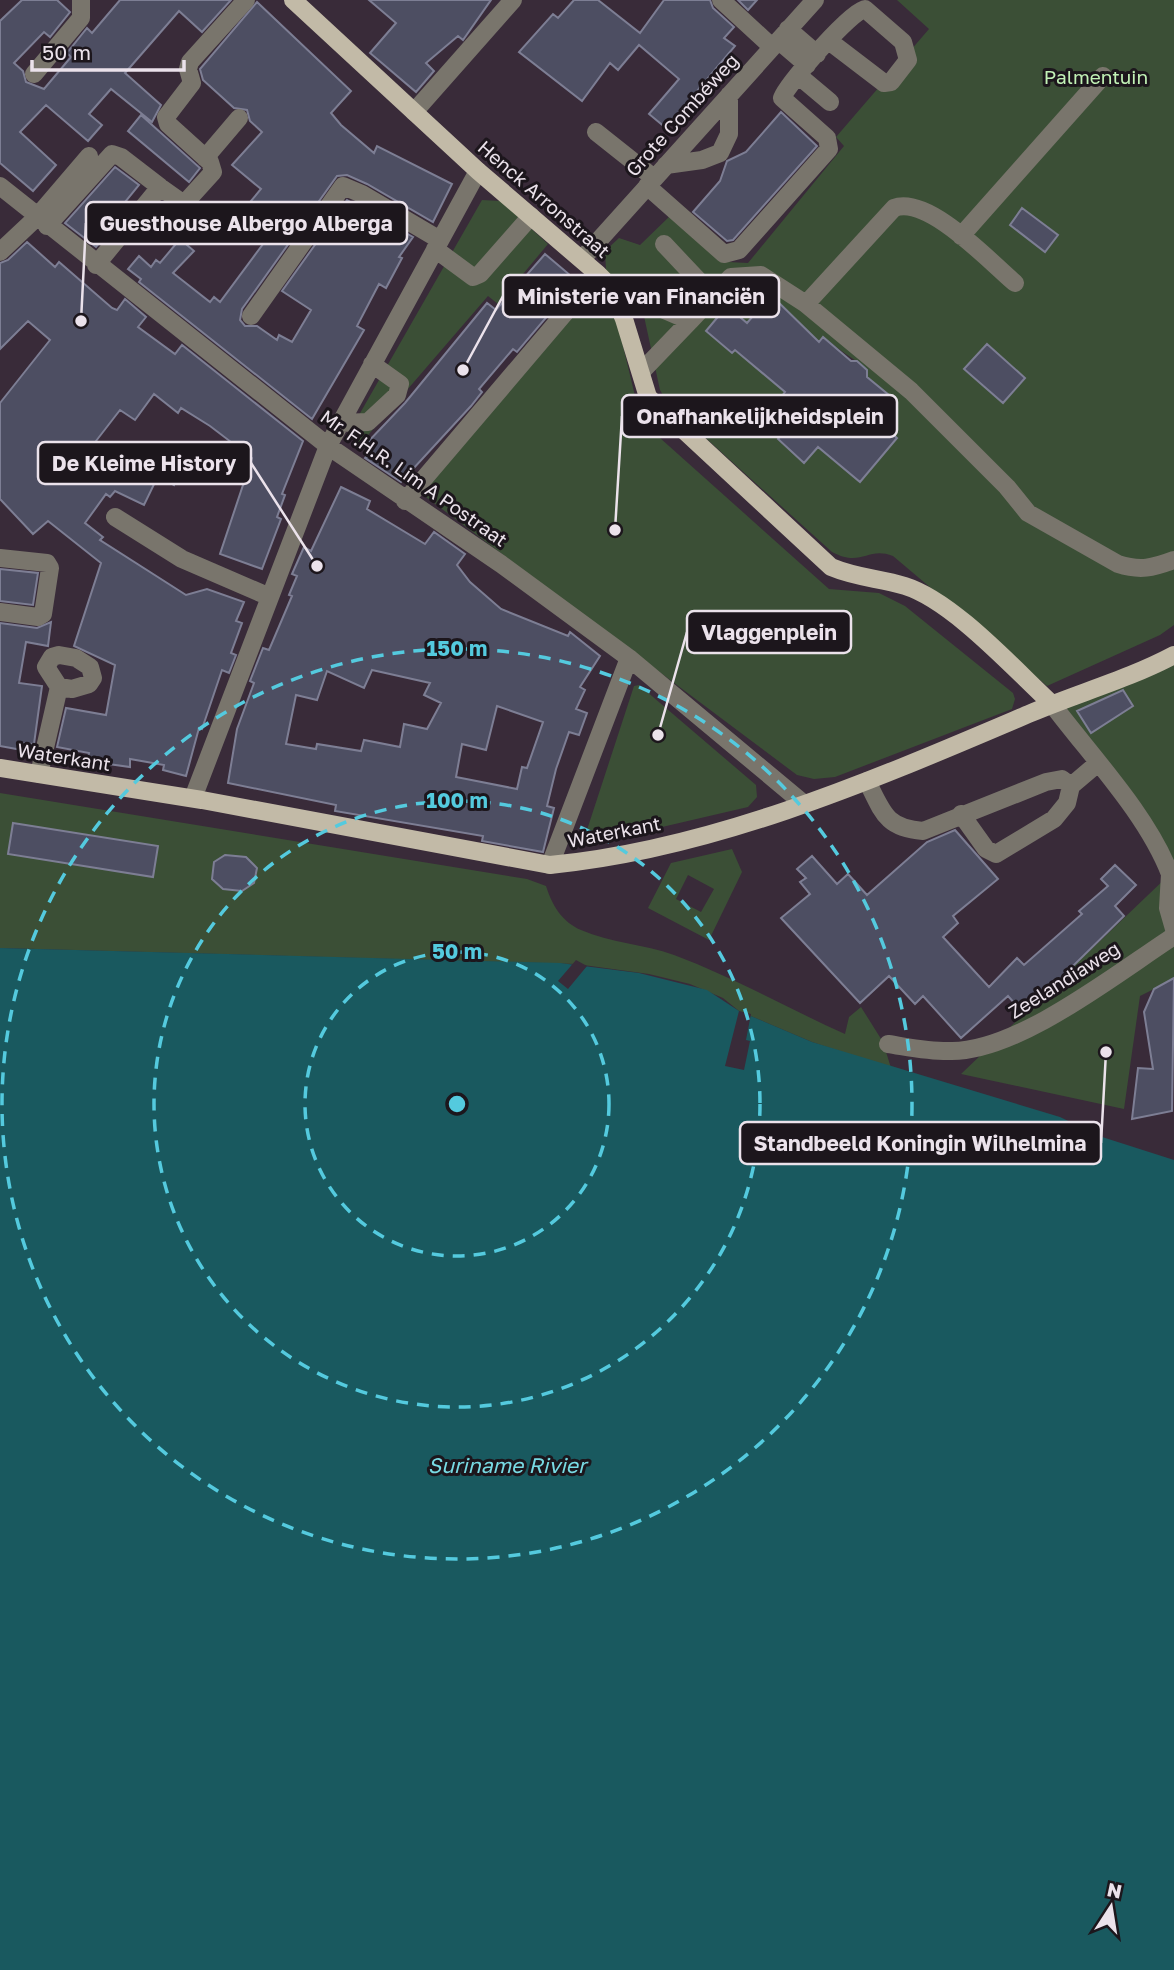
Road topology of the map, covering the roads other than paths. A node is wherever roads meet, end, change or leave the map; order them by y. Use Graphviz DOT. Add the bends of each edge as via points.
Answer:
graph roads {
  1 [pos="81,0"];
  2 [pos="246,0"];
  3 [pos="293,0"];
  4 [pos="513,0"];
  5 [pos="721,0"];
  6 [pos="815,0"];
  7 [pos="780,39"];
  8 [pos="813,59"];
  9 [pos="34,74"];
  10 [pos="1103,76"];
  11 [pos="729,95"];
  12 [pos="830,102"];
  13 [pos="414,112"];
  14 [pos="239,118"];
  15 [pos="596,132"];
  16 [pos="89,156"];
  17 [pos="205,158"];
  18 [pos="666,164"];
  19 [pos="478,171"];
  20 [pos="650,182"];
  21 [pos="0,186"];
  22 [pos="160,187"];
  23 [pos="531,216"];
  24 [pos="42,222"];
  25 [pos="961,236"];
  26 [pos="438,244"];
  27 [pos="664,244"];
  28 [pos="0,252"];
  29 [pos="582,259"];
  30 [pos="96,265"];
  31 [pos="598,274"];
  32 [pos="1015,283"];
  33 [pos="611,288"];
  34 [pos="713,296"];
  35 [pos="806,304"];
  36 [pos="251,316"];
  37 [pos="690,321"];
  38 [pos="372,364"];
  39 [pos="640,372"];
  40 [pos="340,423"];
  41 [pos="328,446"];
  42 [pos="405,501"];
  43 [pos="115,517"];
  44 [pos="0,558"];
  45 [pos="1174,560"];
  46 [pos="270,597"];
  47 [pos="0,612"];
  48 [pos="629,658"];
  49 [pos="1172,658"];
  50 [pos="59,687"];
  51 [pos="1052,704"];
  52 [pos="1097,764"];
  53 [pos="0,768"];
  54 [pos="39,774"];
  55 [pos="867,781"];
  56 [pos="1071,786"];
  57 [pos="193,799"];
  58 [pos="804,804"];
  59 [pos="961,814"];
  60 [pos="550,865"];
  61 [pos="1172,875"];
  62 [pos="1174,929"];
  63 [pos="1174,936"];
  64 [pos="888,1044"];
  1 -- 9 [label="street" via="81,18"];
  2 -- 17 [label="street" via="190,62 192,83 166,117"];
  3 -- 13 [label="main road, Henck Arronstraat"];
  4 -- 13 [label="street"];
  5 -- 7 [label="street"];
  6 -- 7 [label="street, Grote Combéweg"];
  7 -- 8 [label="street"];
  7 -- 11 [label="street, Grote Combéweg"];
  8 -- 8 [label="street" via="857,10 864,9 903,42 908,60 891,82 884,83"];
  8 -- 12 [label="street"];
  8 -- 20 [label="street" via="782,98 827,138 829,149 739,250 724,254"];
  10 -- 25 [label="street"];
  11 -- 18 [label="street, Grote Combéweg"];
  11 -- 18 [label="street" via="729,134 720,153"];
  13 -- 19 [label="main road, Henck Arronstraat"];
  14 -- 17 [label="street"];
  15 -- 20 [label="street"];
  16 -- 24 [label="street"];
  17 -- 22 [label="street" via="213,172 189,201 179,203"];
  18 -- 20 [label="street, Grote Combéweg"];
  19 -- 23 [label="main road, Henck Arronstraat"];
  19 -- 26 [label="street"];
  20 -- 29 [label="street, Grote Combéweg"];
  21 -- 24 [label="street, Mr. F.H.R. Lim A Postraat"];
  22 -- 24 [label="street" via="112,154"];
  22 -- 30 [label="street"];
  23 -- 26 [label="street" via="473,277"];
  23 -- 29 [label="main road, Henck Arronstraat"];
  24 -- 28 [label="street"];
  24 -- 30 [label="street, Mr. F.H.R. Lim A Postraat"];
  25 -- 32 [label="street"];
  25 -- 35 [label="street" via="927,211 910,205 894,208"];
  26 -- 36 [label="street" via="343,186"];
  26 -- 38 [label="street"];
  27 -- 34 [label="street"];
  29 -- 31 [label="main road, Henck Arronstraat"];
  30 -- 41 [label="street, Mr. F.H.R. Lim A Postraat"];
  31 -- 33 [label="main road, Henck Arronstraat"];
  31 -- 42 [label="street"];
  33 -- 37 [label="street"];
  33 -- 39 [label="main road, Henck Arronstraat"];
  34 -- 35 [label="street" via="731,277 761,275"];
  34 -- 37 [label="street"];
  35 -- 45 [label="street" via="911,391 1028,513 1118,564 1153,569"];
  37 -- 39 [label="street"];
  38 -- 40 [label="street"];
  38 -- 40 [label="street" via="400,384 397,395 368,422"];
  39 -- 51 [label="main road, Henck Arronstraat" via="649,397 831,567 857,578 905,586 933,600"];
  40 -- 41 [label="street"];
  41 -- 42 [label="street, Mr. F.H.R. Lim A Postraat"];
  41 -- 46 [label="street"];
  42 -- 48 [label="street, Mr. F.H.R. Lim A Postraat"];
  43 -- 46 [label="street" via="182,559"];
  44 -- 47 [label="street" via="50,565 43,614"];
  46 -- 57 [label="street"];
  48 -- 58 [label="street, Mr. F.H.R. Lim A Postraat"];
  48 -- 60 [label="street"];
  49 -- 51 [label="main road, Waterkant"];
  50 -- 54 [label="street"];
  51 -- 52 [label="street"];
  51 -- 55 [label="main road, Waterkant"];
  52 -- 56 [label="street"];
  52 -- 61 [label="street" via="1137,813"];
  53 -- 54 [label="main road, Waterkant"];
  54 -- 57 [label="main road, Waterkant"];
  55 -- 58 [label="main road, Waterkant"];
  55 -- 59 [label="street" via="886,817 903,830 923,831"];
  56 -- 59 [label="street" via="1062,779 1046,782"];
  56 -- 59 [label="street" via="1068,803 1054,819 996,854 986,849"];
  57 -- 60 [label="main road, Waterkant"];
  58 -- 60 [label="main road, Waterkant" via="742,825 591,861"];
  61 -- 62 [label="street" via="1168,908"];
  63 -- 64 [label="street, Zeelandiaweg" via="1023,1033 951,1052"];
}
